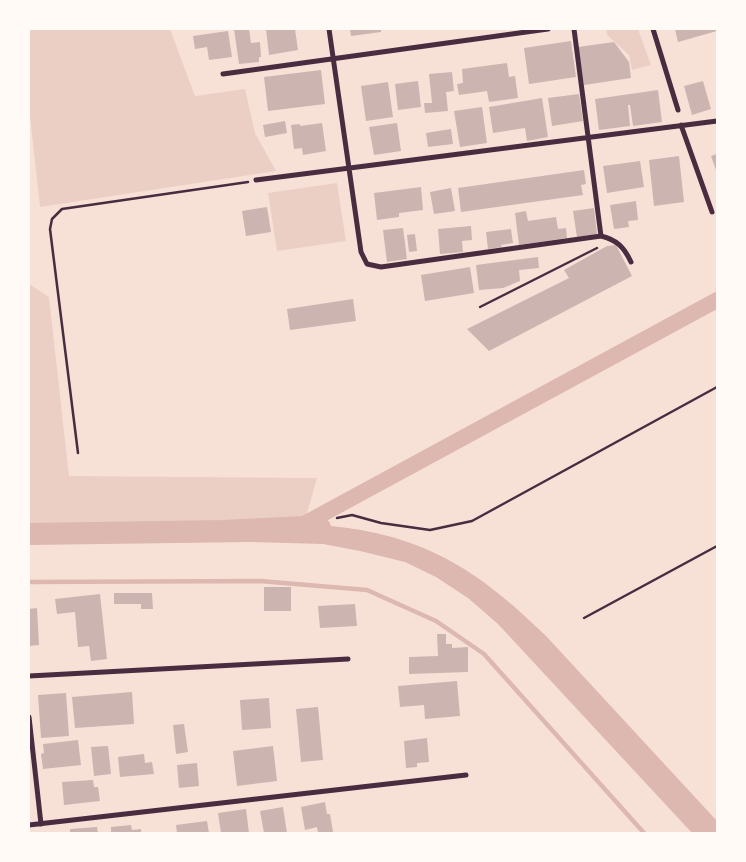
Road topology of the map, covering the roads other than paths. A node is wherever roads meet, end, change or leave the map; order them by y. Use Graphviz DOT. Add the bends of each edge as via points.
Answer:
graph roads {
  1 [pos="329,29"];
  2 [pos="548,29"];
  3 [pos="574,29"];
  4 [pos="653,29"];
  5 [pos="334,59"];
  6 [pos="222,74"];
  7 [pos="678,110"];
  8 [pos="717,121"];
  9 [pos="681,126"];
  10 [pos="588,137"];
  11 [pos="349,168"];
  12 [pos="256,180"];
  13 [pos="712,212"];
  14 [pos="601,236"];
  15 [pos="631,262"];
  16 [pos="348,660"];
  17 [pos="29,676"];
  18 [pos="29,716"];
  19 [pos="466,775"];
  20 [pos="41,824"];
  21 [pos="29,825"];
  1 -- 5 [label="street"];
  2 -- 5 [label="street"];
  3 -- 10 [label="street"];
  4 -- 7 [label="street"];
  5 -- 6 [label="street"];
  5 -- 11 [label="street"];
  8 -- 9 [label="street"];
  9 -- 10 [label="street"];
  9 -- 13 [label="street"];
  10 -- 11 [label="street"];
  10 -- 14 [label="street"];
  11 -- 12 [label="street"];
  11 -- 14 [label="street" via="361,252 368,264 381,267"];
  14 -- 15 [label="street" via="618,243"];
  16 -- 17 [label="street"];
  18 -- 20 [label="street"];
  19 -- 20 [label="street"];
  20 -- 21 [label="street"];
}
